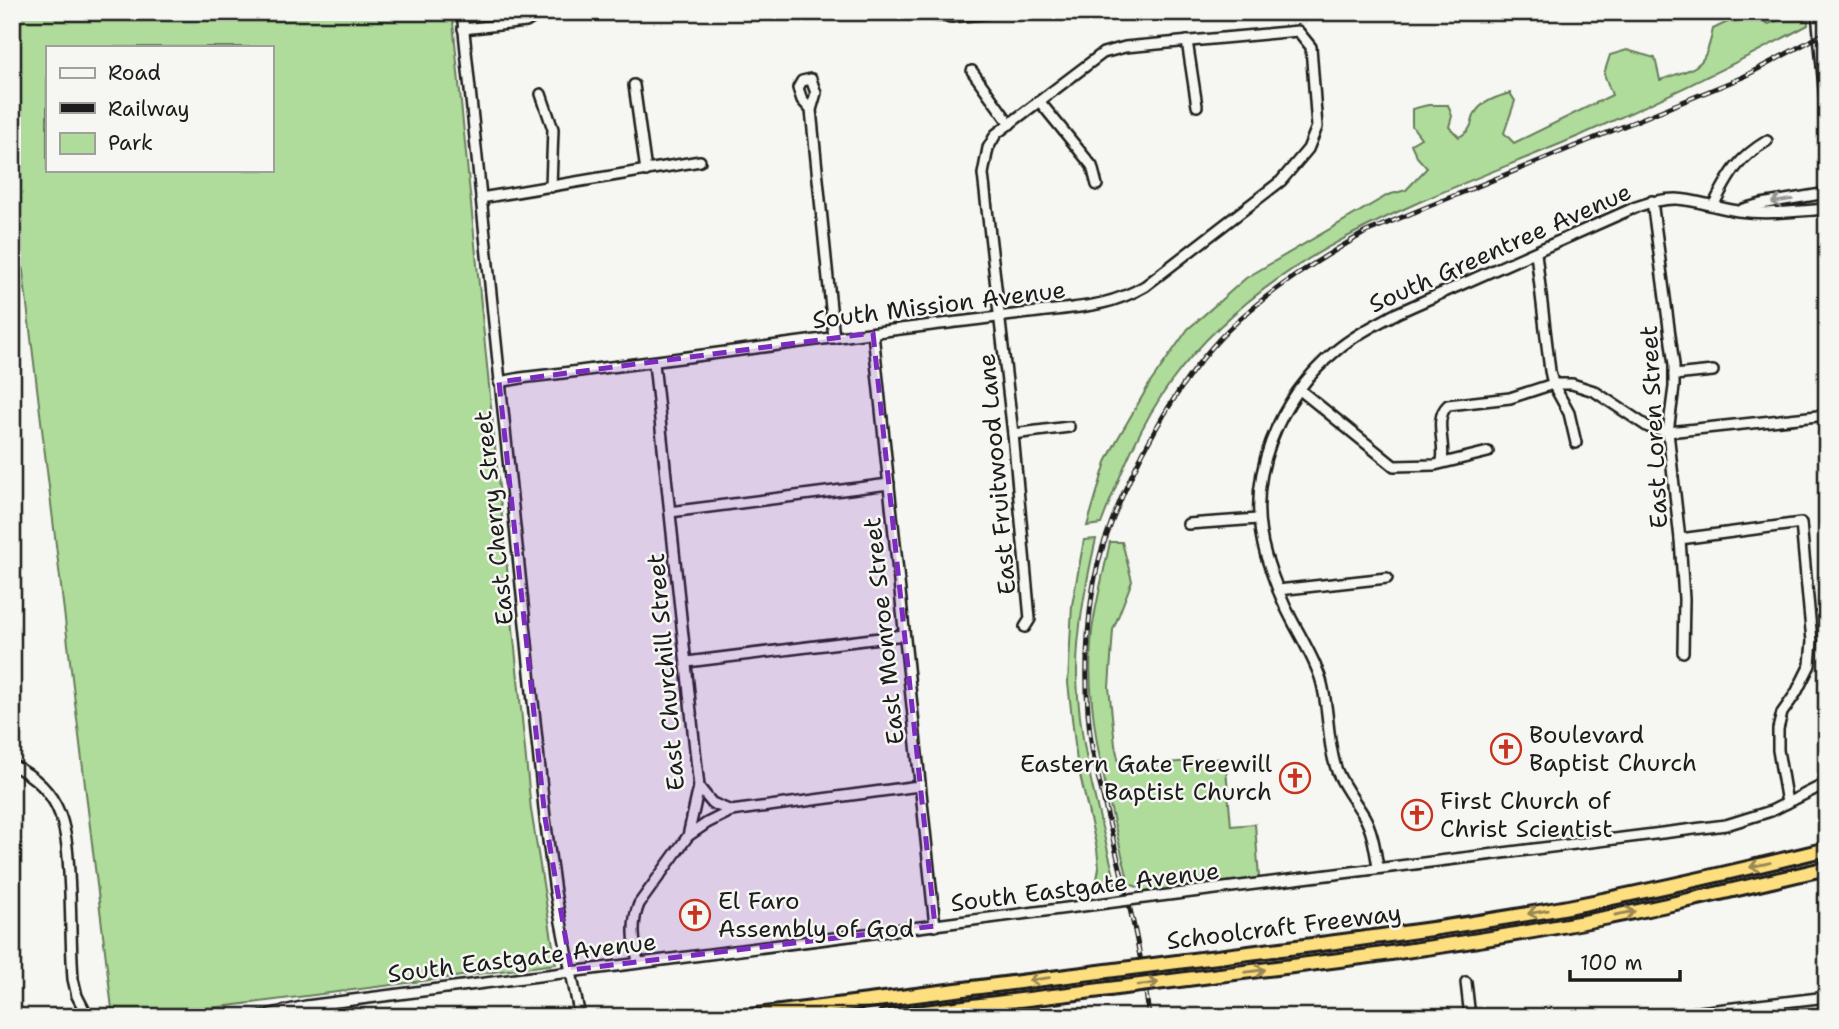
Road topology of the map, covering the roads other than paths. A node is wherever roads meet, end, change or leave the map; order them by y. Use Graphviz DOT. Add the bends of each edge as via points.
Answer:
graph roads {
  1 [pos="461,12"];
  2 [pos="542,12"];
  3 [pos="902,12"];
  4 [pos="1001,12"];
  5 [pos="1817,12"];
  6 [pos="463,29"];
  7 [pos="1187,41"];
  8 [pos="972,71"];
  9 [pos="634,85"];
  10 [pos="541,94"];
  11 [pos="1040,102"];
  12 [pos="1197,106"];
  13 [pos="811,110"];
  14 [pos="1827,121"];
  15 [pos="1010,124"];
  16 [pos="1317,127"];
  17 [pos="1766,141"];
  18 [pos="700,161"];
  19 [pos="646,170"];
  20 [pos="1097,186"];
  21 [pos="551,187"];
  22 [pos="1827,193"];
  23 [pos="481,198"];
  24 [pos="1652,201"];
  25 [pos="1714,204"];
  26 [pos="1827,209"];
  27 [pos="1738,211"];
  28 [pos="1536,253"];
  29 [pos="1001,317"];
  30 [pos="873,333"];
  31 [pos="834,338"];
  32 [pos="654,363"];
  33 [pos="1713,371"];
  34 [pos="1674,375"];
  35 [pos="499,382"];
  36 [pos="1553,384"];
  37 [pos="1300,390"];
  38 [pos="1827,415"];
  39 [pos="1069,427"];
  40 [pos="1668,432"];
  41 [pos="1013,434"];
  42 [pos="1576,443"];
  43 [pos="1488,452"];
  44 [pos="1442,461"];
  45 [pos="889,484"];
  46 [pos="670,512"];
  47 [pos="1258,519"];
  48 [pos="1188,524"];
  49 [pos="1680,539"];
  50 [pos="1387,578"];
  51 [pos="1278,590"];
  52 [pos="1025,627"];
  53 [pos="904,635"];
  54 [pos="1684,652"];
  55 [pos="687,662"];
  56 [pos="12,765"];
  57 [pos="1827,783"];
  58 [pos="919,786"];
  59 [pos="699,787"];
  60 [pos="1787,803"];
  61 [pos="731,811"];
  62 [pos="688,836"];
  63 [pos="1827,849"];
  64 [pos="1378,867"];
  65 [pos="1827,868"];
  66 [pos="935,926"];
  67 [pos="638,962"];
  68 [pos="571,970"];
  69 [pos="1466,982"];
  70 [pos="1827,997"];
  71 [pos="579,1012"];
  72 [pos="88,1017"];
  73 [pos="258,1017"];
  74 [pos="741,1017"];
  75 [pos="884,1017"];
  76 [pos="1470,1017"];
  77 [pos="1657,1017"];
  1 -- 6 [label="street, East Cherry Street"];
  2 -- 6 [label="street" via="526,22"];
  3 -- 4 [label="street" via="952,17"];
  5 -- 14 [label="street"];
  6 -- 23 [label="street, East Cherry Street"];
  7 -- 11 [label="street, East Fruitwood Lane" via="1110,50"];
  7 -- 12 [label="street"];
  7 -- 16 [label="street, East Fruitwood Lane" via="1298,31 1311,47"];
  8 -- 15 [label="street"];
  9 -- 19 [label="street"];
  10 -- 21 [label="street" via="553,129"];
  11 -- 15 [label="street, East Fruitwood Lane"];
  11 -- 20 [label="street" via="1092,166"];
  13 -- 31 [label="street"];
  15 -- 29 [label="street, East Fruitwood Lane" via="996,134 988,148 983,174"];
  16 -- 29 [label="street, South Mission Avenue" via="1308,149 1281,181 1145,286 1110,303"];
  17 -- 25 [label="street" via="1735,165"];
  18 -- 19 [label="street"];
  19 -- 21 [label="street"];
  21 -- 23 [label="street"];
  22 -- 27 [label="street, one-way"];
  23 -- 35 [label="street, East Cherry Street"];
  24 -- 25 [label="street, South Greentree Avenue" via="1666,198"];
  24 -- 28 [label="street, South Greentree Avenue"];
  24 -- 34 [label="street, East Loren Street"];
  25 -- 27 [label="street, South Greentree Avenue"];
  26 -- 27 [label="street, South Greentree Avenue"];
  28 -- 36 [label="street"];
  28 -- 37 [label="street, South Greentree Avenue" via="1366,330 1338,349"];
  29 -- 30 [label="street, South Mission Avenue"];
  29 -- 41 [label="street, East Fruitwood Lane"];
  30 -- 31 [label="street, South Mission Avenue"];
  30 -- 45 [label="street, East Monroe Street"];
  31 -- 32 [label="street, South Mission Avenue"];
  32 -- 35 [label="street, South Mission Avenue"];
  32 -- 46 [label="street, East Churchill Street"];
  33 -- 34 [label="street"];
  34 -- 40 [label="street, East Loren Street"];
  35 -- 68 [label="street, East Cherry Street" via="546,831"];
  36 -- 40 [label="street" via="1594,391 1648,427"];
  36 -- 42 [label="street" via="1569,413"];
  36 -- 44 [label="street" via="1510,398 1448,405 1440,419"];
  37 -- 44 [label="street" via="1394,466"];
  37 -- 47 [label="street, South Greentree Avenue" via="1279,419 1268,447"];
  38 -- 40 [label="street"];
  39 -- 41 [label="street"];
  40 -- 49 [label="street, East Loren Street"];
  41 -- 52 [label="street, East Fruitwood Lane" via="1030,619"];
  43 -- 44 [label="street"];
  45 -- 46 [label="street"];
  45 -- 53 [label="street, East Monroe Street"];
  46 -- 55 [label="street, East Churchill Street"];
  47 -- 48 [label="street"];
  47 -- 51 [label="street, South Greentree Avenue"];
  49 -- 54 [label="street, East Loren Street"];
  49 -- 60 [label="street" via="1801,523 1812,641 1810,665 1782,713 1778,729"];
  50 -- 51 [label="street"];
  51 -- 64 [label="street, South Greentree Avenue" via="1313,659 1326,698 1336,768 1370,829"];
  53 -- 55 [label="street"];
  53 -- 58 [label="street, East Monroe Street"];
  55 -- 59 [label="street, East Churchill Street"];
  56 -- 72 [label="street" via="45,787 65,826 73,979"];
  57 -- 60 [label="street, South Eastgate Avenue"];
  58 -- 61 [label="street"];
  58 -- 66 [label="street, East Monroe Street"];
  59 -- 61 [label="street" via="712,803"];
  59 -- 62 [label="street, East Churchill Street"];
  60 -- 64 [label="street, South Eastgate Avenue" via="1742,821 1705,828"];
  61 -- 62 [label="street"];
  62 -- 67 [label="street, East Churchill Street" via="635,914"];
  63 -- 74 [label="highway, Schoolcraft Freeway, one-way, bridge" via="1672,886 1388,936"];
  64 -- 66 [label="street, South Eastgate Avenue, bridge"];
  75 -- 65 [label="highway, Schoolcraft Freeway, one-way, bridge" via="1558,927"];
  66 -- 67 [label="street, South Eastgate Avenue"];
  67 -- 68 [label="street, South Eastgate Avenue"];
  68 -- 71 [label="street, East Cherry Street"];
  68 -- 73 [label="street, South Eastgate Avenue" via="306,1006"];
  69 -- 76 [label="street"];
  70 -- 77 [label="street"];
}
